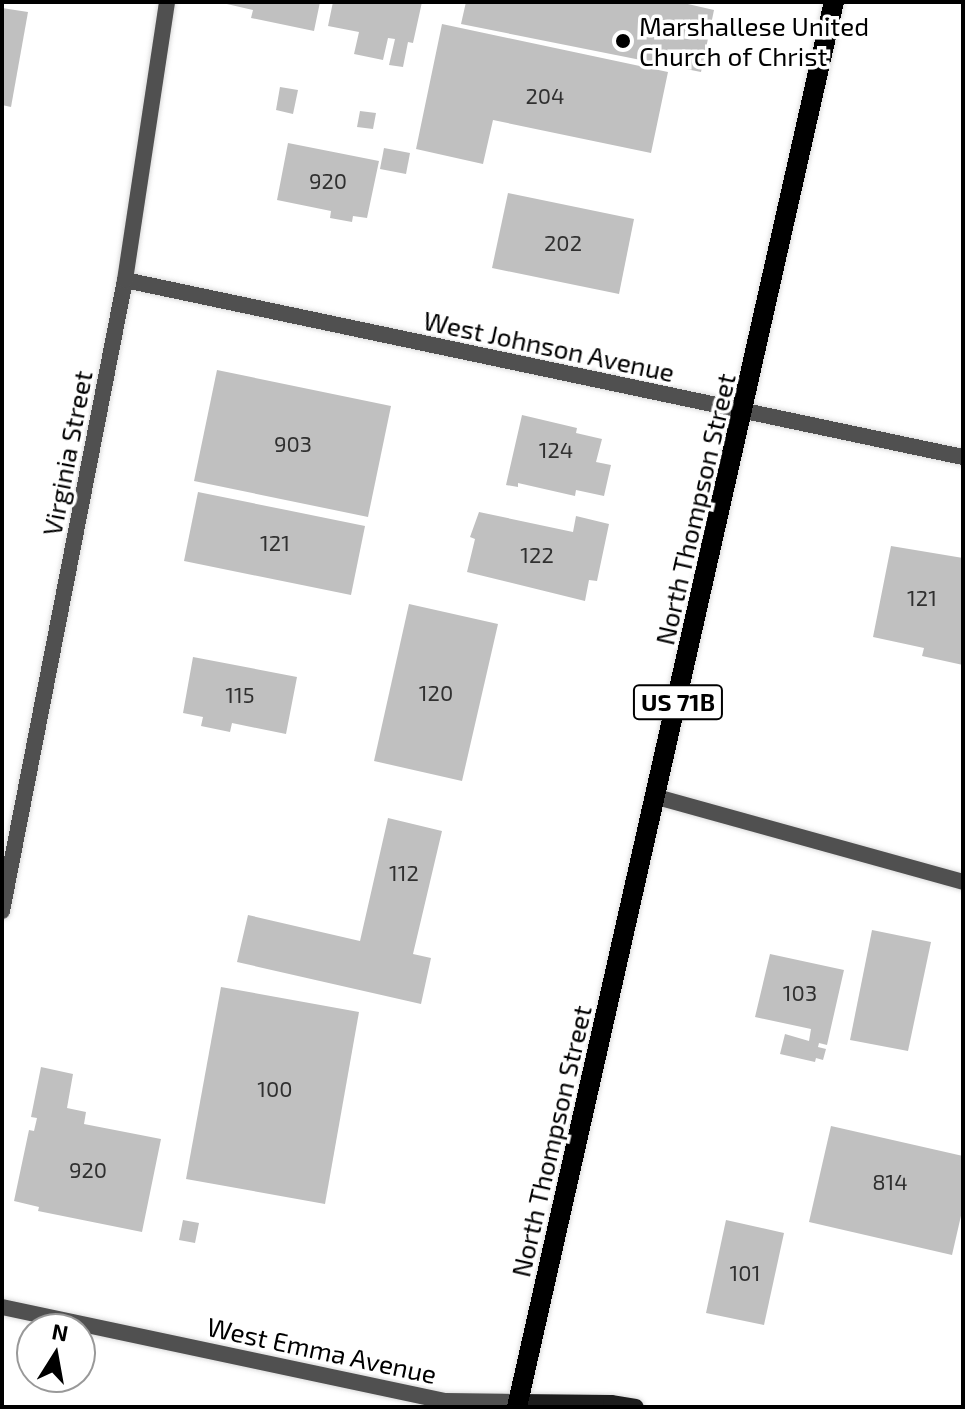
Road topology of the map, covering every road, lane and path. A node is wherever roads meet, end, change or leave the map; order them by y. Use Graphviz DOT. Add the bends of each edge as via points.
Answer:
graph roads {
  1 [pos="167,2"];
  2 [pos="834,2"];
  3 [pos="125,280"];
  4 [pos="744,412"];
  5 [pos="963,457"];
  6 [pos="657,797"];
  7 [pos="963,882"];
  8 [pos="2,911"];
  9 [pos="2,1307"];
  10 [pos="518,1404"];
  11 [pos="636,1407"];
  1 -- 3 [label="street, Virginia Street"];
  2 -- 4 [label="main road, North Thompson Street / US 71B"];
  3 -- 4 [label="street, West Johnson Avenue"];
  3 -- 8 [label="street, Virginia Street"];
  4 -- 5 [label="street, West Johnson Avenue"];
  4 -- 6 [label="main road, North Thompson Street / US 71B"];
  6 -- 7 [label="street"];
  6 -- 10 [label="main road, North Thompson Street / US 71B"];
  9 -- 10 [label="street, West Emma Avenue" via="445,1401"];
  10 -- 11 [label="street, West Emma Avenue"];
}
